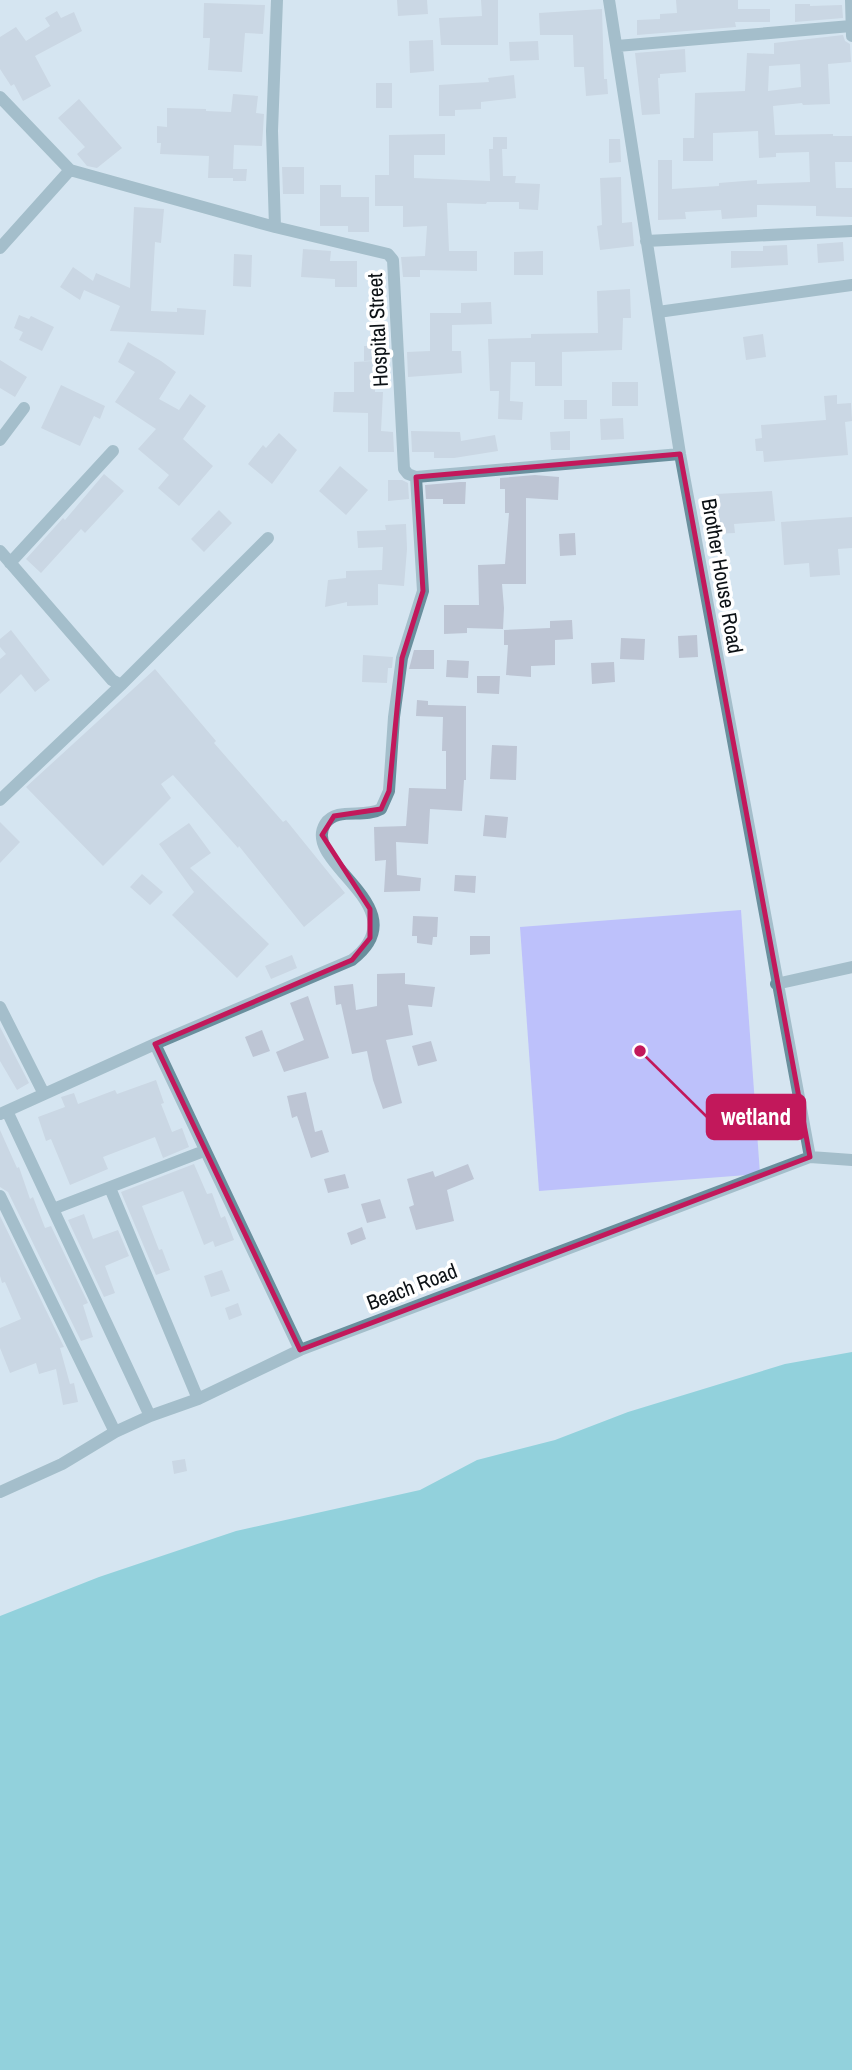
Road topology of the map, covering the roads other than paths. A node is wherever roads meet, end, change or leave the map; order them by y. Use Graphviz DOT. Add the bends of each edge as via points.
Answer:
graph roads {
  1 [pos="276,0"];
  2 [pos="609,0"];
  3 [pos="851,0"];
  4 [pos="851,26"];
  5 [pos="852,36"];
  6 [pos="617,46"];
  7 [pos="0,97"];
  8 [pos="70,170"];
  9 [pos="275,227"];
  10 [pos="852,231"];
  11 [pos="646,241"];
  12 [pos="0,248"];
  13 [pos="852,285"];
  14 [pos="658,312"];
  15 [pos="24,408"];
  16 [pos="0,440"];
  17 [pos="113,451"];
  18 [pos="680,454"];
  19 [pos="416,477"];
  20 [pos="268,538"];
  21 [pos="0,551"];
  22 [pos="10,563"];
  23 [pos="121,685"];
  24 [pos="0,800"];
  25 [pos="852,967"];
  26 [pos="776,984"];
  27 [pos="0,1007"];
  28 [pos="155,1044"];
  29 [pos="44,1094"];
  30 [pos="4,1113"];
  31 [pos="204,1152"];
  32 [pos="810,1157"];
  33 [pos="852,1160"];
  34 [pos="110,1188"];
  35 [pos="0,1196"];
  36 [pos="53,1209"];
  37 [pos="300,1350"];
  38 [pos="198,1399"];
  39 [pos="150,1416"];
  40 [pos="115,1432"];
  41 [pos="0,1492"];
  1 -- 9 [label="street"];
  2 -- 6 [label="street, Brother House Road"];
  3 -- 4 [label="street"];
  4 -- 5 [label="street"];
  4 -- 6 [label="street"];
  6 -- 11 [label="street, Brother House Road"];
  7 -- 8 [label="street"];
  8 -- 9 [label="street"];
  8 -- 12 [label="street"];
  9 -- 19 [label="street, Hospital Street" via="388,254 393,260 404,469"];
  10 -- 11 [label="street"];
  11 -- 14 [label="street, Brother House Road"];
  13 -- 14 [label="street"];
  14 -- 18 [label="street, Brother House Road"];
  15 -- 16 [label="street"];
  17 -- 22 [label="street"];
  18 -- 19 [label="street"];
  18 -- 26 [label="street, Brother House Road"];
  19 -- 28 [label="street" via="423,591 402,658 389,791 381,809 367,815 334,817 325,824 322,835 328,853 370,909 370,938 352,960"];
  20 -- 23 [label="street"];
  21 -- 22 [label="street"];
  22 -- 23 [label="street"];
  23 -- 24 [label="street"];
  25 -- 26 [label="street"];
  26 -- 32 [label="street, Brother House Road"];
  27 -- 29 [label="street"];
  28 -- 29 [label="street"];
  28 -- 31 [label="street"];
  29 -- 30 [label="street"];
  30 -- 36 [label="street"];
  31 -- 34 [label="street"];
  31 -- 37 [label="street"];
  32 -- 33 [label="street, Beach Road"];
  32 -- 37 [label="street, Beach Road"];
  34 -- 36 [label="street"];
  34 -- 38 [label="street"];
  35 -- 40 [label="street"];
  36 -- 39 [label="street"];
  37 -- 38 [label="street, Beach Road"];
  38 -- 39 [label="street, Beach Road"];
  39 -- 40 [label="street, Beach Road"];
  40 -- 41 [label="street, Beach Road" via="62,1464"];
}
